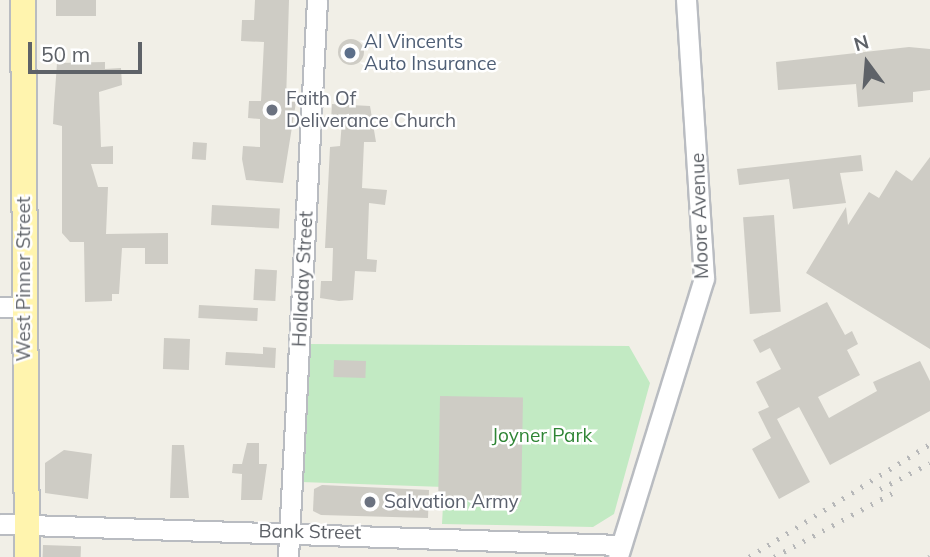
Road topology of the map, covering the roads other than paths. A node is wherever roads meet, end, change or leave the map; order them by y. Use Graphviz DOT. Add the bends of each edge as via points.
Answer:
graph roads {
  1 [pos="23,0"];
  2 [pos="317,0"];
  3 [pos="686,0"];
  4 [pos="12,307"];
  5 [pos="0,524"];
  6 [pos="27,524"];
  7 [pos="289,532"];
  8 [pos="619,551"];
  9 [pos="27,557"];
  10 [pos="288,557"];
  1 -- 4 [label="main road, West Pinner Street"];
  2 -- 7 [label="street, Holladay Street"];
  3 -- 8 [label="street, Moore Avenue" via="704,278"];
  4 -- 6 [label="main road, West Pinner Street"];
  5 -- 6 [label="street, Bank Street"];
  6 -- 7 [label="street, Bank Street"];
  6 -- 9 [label="main road, West Pinner Street"];
  7 -- 8 [label="street, Bank Street"];
  7 -- 10 [label="street, Holladay Street"];
}
